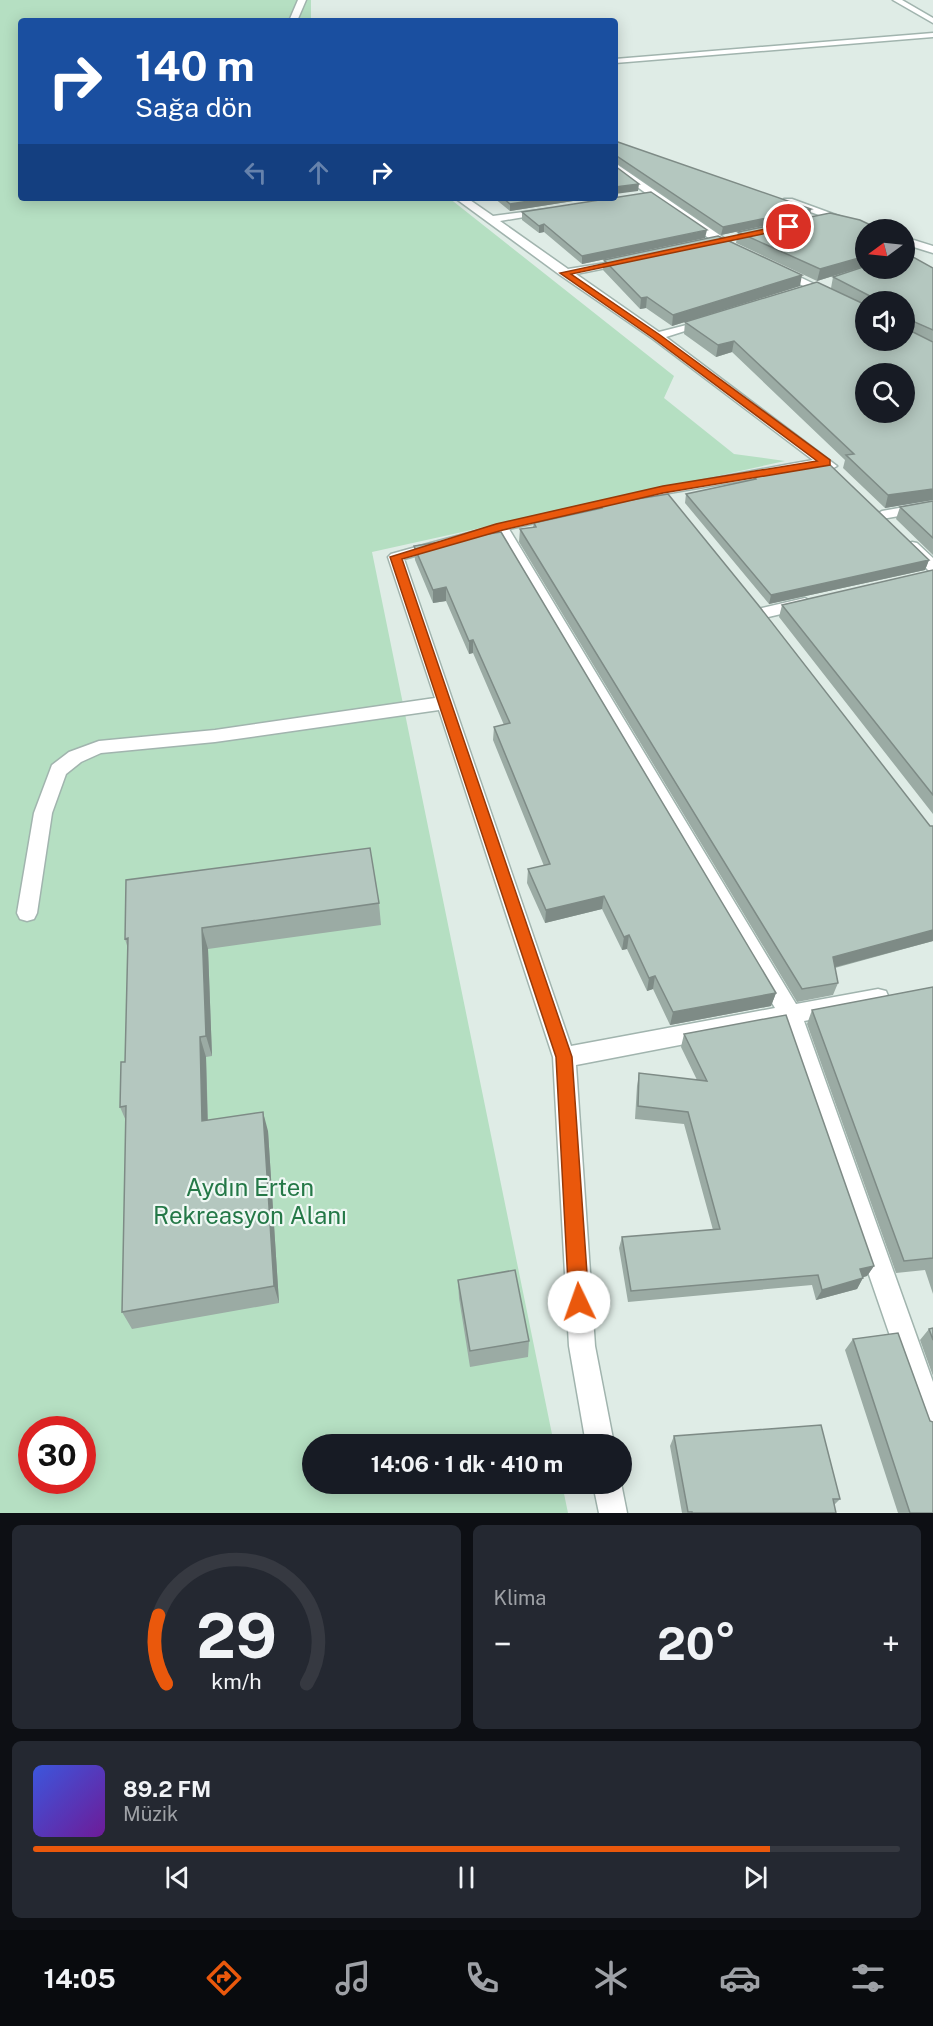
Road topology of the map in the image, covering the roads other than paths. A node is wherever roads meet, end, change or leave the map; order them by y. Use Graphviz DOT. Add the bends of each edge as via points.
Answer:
graph roads {
  1 [pos="302,0"];
  2 [pos="897,0"];
  3 [pos="294,18"];
  4 [pos="933,21"];
  5 [pos="933,35"];
  6 [pos="618,61"];
  7 [pos="618,169"];
  8 [pos="653,194"];
  9 [pos="641,196"];
  10 [pos="779,198"];
  11 [pos="464,201"];
  12 [pos="560,209"];
  13 [pos="834,217"];
  14 [pos="490,220"];
  15 [pos="811,222"];
  16 [pos="855,224"];
  17 [pos="743,237"];
  18 [pos="715,243"];
  19 [pos="915,244"];
  20 [pos="933,250"];
  21 [pos="742,252"];
  22 [pos="915,257"];
  23 [pos="643,258"];
  24 [pos="763,262"];
  25 [pos="564,273"];
  26 [pos="837,281"];
  27 [pos="816,287"];
  28 [pos="794,294"];
  29 [pos="855,308"];
  30 [pos="714,319"];
  31 [pos="657,336"];
  32 [pos="826,462"];
  33 [pos="842,477"];
  34 [pos="663,490"];
  35 [pos="933,506"];
  36 [pos="678,507"];
  37 [pos="500,527"];
  38 [pos="929,574"];
  39 [pos="820,600"];
  40 [pos="778,631"];
  41 [pos="445,703"];
  42 [pos="27,913"];
  43 [pos="900,994"];
  44 [pos="789,1013"];
  45 [pos="564,1057"];
  46 [pos="933,1420"];
  47 [pos="598,1434"];
  48 [pos="609,1494"];
  49 [pos="613,1513"];
  1 -- 3 [label="street"];
  2 -- 4 [label="street"];
  5 -- 6 [label="street"];
  7 -- 8 [label="street"];
  8 -- 9 [label="street"];
  8 -- 18 [label="street"];
  10 -- 13 [label="street"];
  11 -- 14 [label="street"];
  12 -- 14 [label="street"];
  13 -- 15 [label="street"];
  13 -- 16 [label="street"];
  14 -- 25 [label="street"];
  17 -- 18 [label="street"];
  18 -- 21 [label="street"];
  19 -- 20 [label="street"];
  20 -- 22 [label="street"];
  23 -- 25 [label="street"];
  24 -- 27 [label="street"];
  25 -- 31 [label="street"];
  26 -- 27 [label="street"];
  27 -- 28 [label="street"];
  27 -- 29 [label="street"];
  30 -- 31 [label="street"];
  31 -- 32 [label="street"];
  32 -- 33 [label="street"];
  32 -- 34 [label="street"];
  34 -- 36 [label="street"];
  34 -- 37 [label="street"];
  35 -- 38 [label="street" via="878,511"];
  37 -- 41 [label="street" via="396,557"];
  37 -- 44 [label="street"];
  39 -- 40 [label="street" via="760,608"];
  41 -- 42 [label="street" via="215,736 99,747 75,757 58,770 43,813"];
  41 -- 45 [label="street"];
  43 -- 44 [label="street"];
  44 -- 45 [label="street"];
  44 -- 46 [label="street"];
  45 -- 47 [label="street" via="582,1346"];
  48 -- 49 [label="street"];
}
